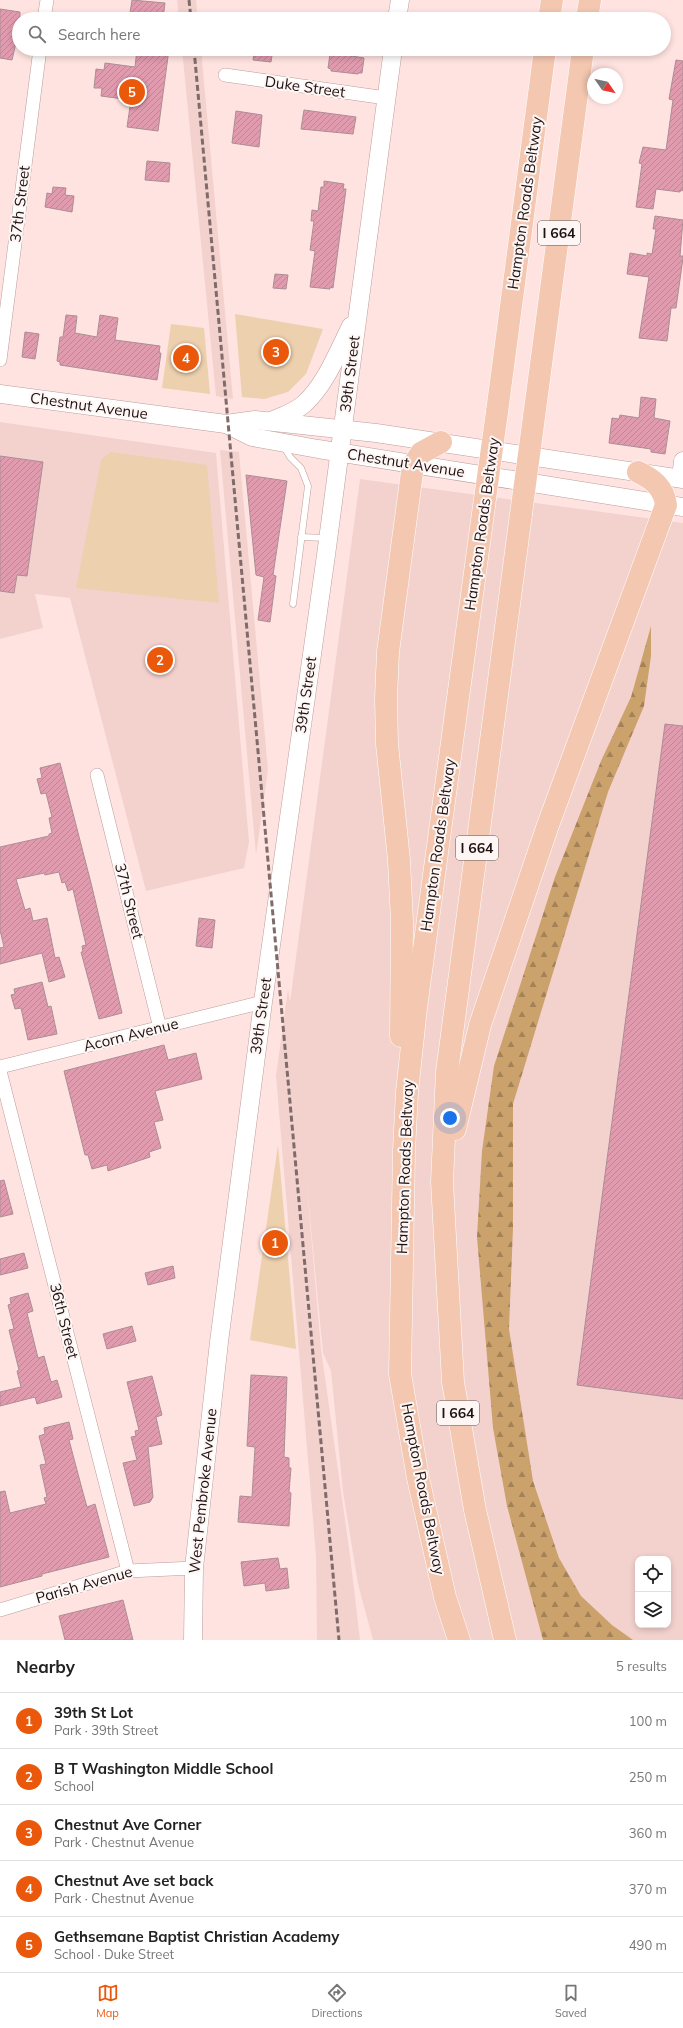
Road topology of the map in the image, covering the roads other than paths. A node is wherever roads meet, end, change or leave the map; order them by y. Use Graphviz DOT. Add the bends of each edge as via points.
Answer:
graph roads {
  1 [pos="47,0"];
  2 [pos="400,0"];
  3 [pos="552,0"];
  4 [pos="590,0"];
  5 [pos="45,12"];
  6 [pos="398,12"];
  7 [pos="550,12"];
  8 [pos="589,12"];
  9 [pos="39,56"];
  10 [pos="392,56"];
  11 [pos="544,56"];
  12 [pos="583,56"];
  13 [pos="225,76"];
  14 [pos="386,98"];
  15 [pos="357,315"];
  16 [pos="0,360"];
  17 [pos="0,394"];
  18 [pos="270,421"];
  19 [pos="226,424"];
  20 [pos="342,429"];
  21 [pos="281,442"];
  22 [pos="441,442"];
  23 [pos="339,452"];
  24 [pos="413,465"];
  25 [pos="638,472"];
  26 [pos="682,472"];
  27 [pos="674,506"];
  28 [pos="301,537"];
  29 [pos="328,538"];
  30 [pos="293,604"];
  31 [pos="97,775"];
  32 [pos="263,1002"];
  33 [pos="160,1028"];
  34 [pos="0,1067"];
  35 [pos="0,1072"];
  36 [pos="404,1151"];
  37 [pos="442,1182"];
  38 [pos="219,1342"];
  39 [pos="194,1568"];
  40 [pos="128,1571"];
  41 [pos="0,1610"];
  42 [pos="193,1640"];
  43 [pos="459,1640"];
  44 [pos="505,1640"];
  1 -- 5 [label="street"];
  2 -- 6 [label="main road"];
  3 -- 7 [label="highway"];
  4 -- 8 [label="highway"];
  9 -- 16 [label="street, 37th Street"];
  10 -- 14 [label="main road, 39th Street"];
  11 -- 36 [label="highway, Hampton Roads Beltway / I 664, bridge" via="416,1008"];
  12 -- 37 [label="highway, I 664, bridge" via="447,1072"];
  13 -- 14 [label="street, Duke Street"];
  14 -- 15 [label="main road, 39th Street"];
  15 -- 18 [label="main road" via="313,395 290,413"];
  15 -- 20 [label="main road, 39th Street"];
  17 -- 19 [label="main road, Chestnut Avenue"];
  18 -- 19 [label="main road, Chestnut Avenue" via="255,420"];
  18 -- 20 [label="main road, Chestnut Avenue"];
  19 -- 21 [label="main road, Chestnut Avenue" via="252,437"];
  20 -- 22 [label="main road, Chestnut Avenue"];
  20 -- 23 [label="main road, 39th Street"];
  21 -- 23 [label="main road, Chestnut Avenue"];
  21 -- 28 [label="lane" via="290,457 301,468 308,486"];
  22 -- 24 [label="highway" via="421,453"];
  22 -- 25 [label="main road, Chestnut Avenue"];
  23 -- 24 [label="main road, Chestnut Avenue"];
  23 -- 29 [label="main road, 39th Street"];
  24 -- 27 [label="main road, Chestnut Avenue"];
  24 -- 36 [label="highway" via="388,652 386,698 387,744 401,891 400,997"];
  25 -- 26 [label="main road, Chestnut Avenue"];
  25 -- 27 [label="highway" via="650,478"];
  27 -- 37 [label="highway" via="548,825 480,1025"];
  28 -- 29 [label="lane"];
  28 -- 30 [label="lane"];
  29 -- 32 [label="main road, 39th Street"];
  31 -- 33 [label="street, 37th Street"];
  32 -- 33 [label="street, Acorn Avenue"];
  32 -- 38 [label="main road, 39th Street"];
  33 -- 34 [label="street, Acorn Avenue"];
  35 -- 40 [label="street, 36th Street"];
  36 -- 43 [label="highway, Hampton Roads Beltway / I 664" via="400,1374 418,1478 445,1598"];
  37 -- 44 [label="highway, I 664" via="452,1382 475,1510"];
  38 -- 39 [label="main road, West Pembroke Avenue"];
  39 -- 40 [label="street, Parish Avenue"];
  39 -- 42 [label="main road, West Pembroke Avenue"];
  40 -- 41 [label="street, Parish Avenue"];
}
